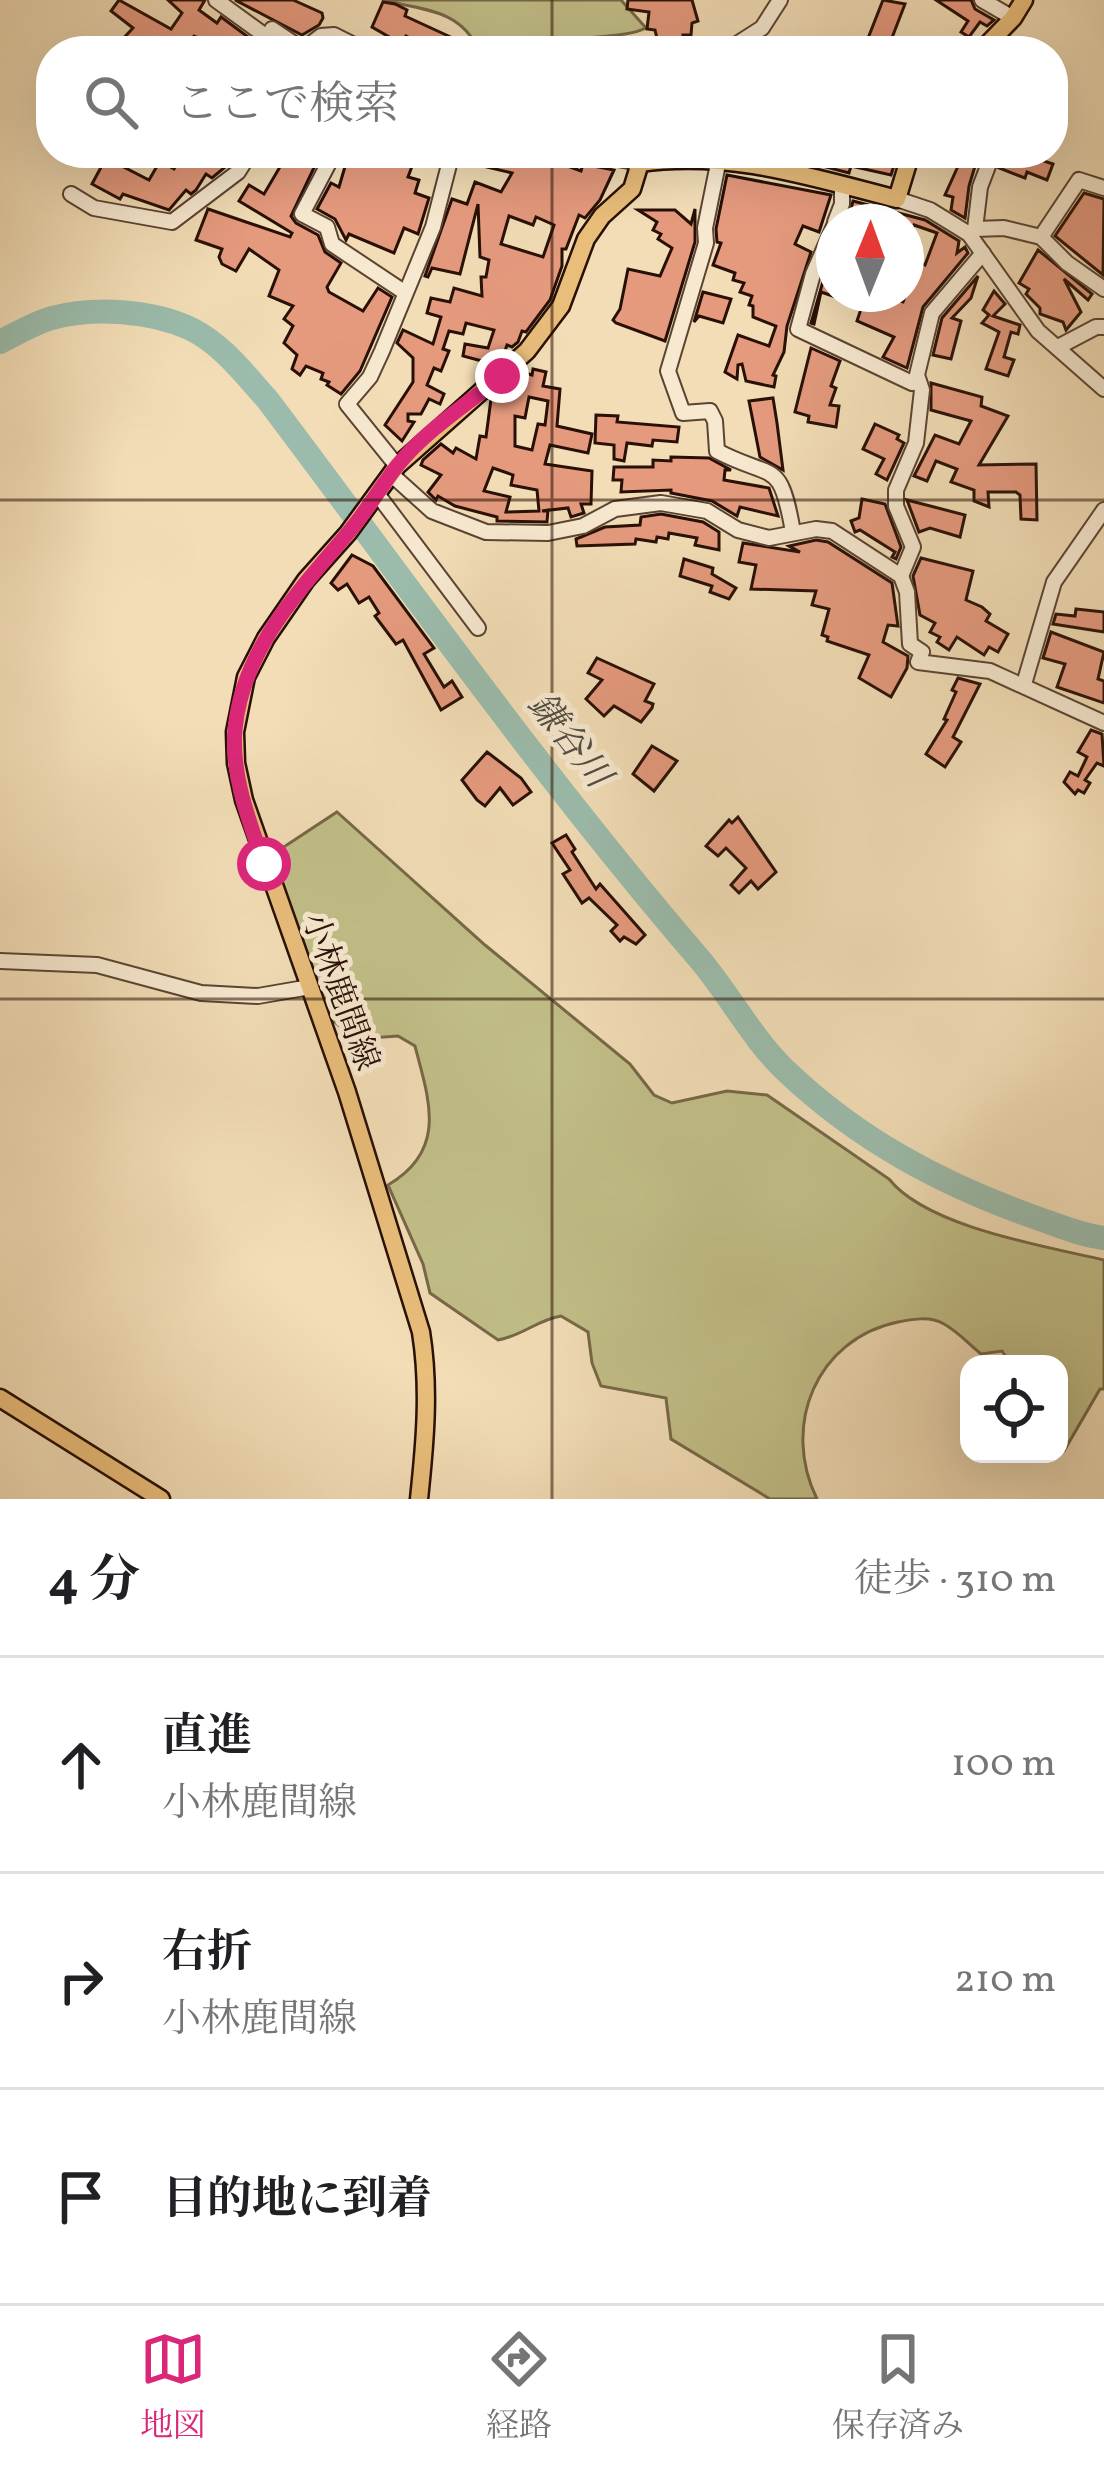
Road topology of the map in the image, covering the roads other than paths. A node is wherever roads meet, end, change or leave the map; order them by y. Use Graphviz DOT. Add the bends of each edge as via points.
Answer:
graph roads {
  1 [pos="216,0"];
  2 [pos="780,0"];
  3 [pos="982,0"];
  4 [pos="1024,0"];
  5 [pos="1012,18"];
  6 [pos="272,29"];
  7 [pos="265,36"];
  8 [pos="283,36"];
  9 [pos="749,36"];
  10 [pos="995,36"];
  11 [pos="241,168"];
  12 [pos="326,168"];
  13 [pos="448,168"];
  14 [pos="638,168"];
  15 [pos="717,168"];
  16 [pos="779,168"];
  17 [pos="907,168"];
  18 [pos="987,168"];
  19 [pos="842,185"];
  20 [pos="1104,188"];
  21 [pos="71,194"];
  22 [pos="898,199"];
  23 [pos="842,204"];
  24 [pos="972,231"];
  25 [pos="1041,237"];
  26 [pos="983,253"];
  27 [pos="816,267"];
  28 [pos="1104,289"];
  29 [pos="404,292"];
  30 [pos="1104,327"];
  31 [pos="1058,347"];
  32 [pos="920,382"];
  33 [pos="1104,388"];
  34 [pos="394,471"];
  35 [pos="376,497"];
  36 [pos="1104,510"];
  37 [pos="793,532"];
  38 [pos="901,576"];
  39 [pos="478,628"];
  40 [pos="1024,684"];
  41 [pos="1104,723"];
  42 [pos="0,961"];
  43 [pos="310,987"];
  44 [pos="0,1398"];
  45 [pos="161,1499"];
  46 [pos="419,1499"];
  1 -- 7 [label="street"];
  2 -- 9 [label="street"];
  3 -- 5 [label="street"];
  4 -- 5 [label="main road"];
  5 -- 10 [label="main road"];
  6 -- 8 [label="street"];
  11 -- 21 [label="street" via="172,222 94,208"];
  12 -- 29 [label="street" via="302,214"];
  13 -- 29 [label="street"];
  14 -- 34 [label="main road, 小林鹿間線" via="632,189 586,239 561,306 527,351"];
  15 -- 37 [label="street" via="706,243 668,371 683,413 710,411 717,451 765,468 786,488"];
  16 -- 19 [label="main road"];
  17 -- 22 [label="main road"];
  18 -- 24 [label="street"];
  19 -- 22 [label="main road"];
  19 -- 23 [label="street"];
  20 -- 25 [label="street" via="1079,180"];
  22 -- 24 [label="street"];
  24 -- 25 [label="street"];
  24 -- 26 [label="street"];
  25 -- 28 [label="street"];
  26 -- 31 [label="street"];
  26 -- 32 [label="street" via="932,313"];
  27 -- 32 [label="street" via="798,329"];
  29 -- 34 [label="street" via="370,377 347,404"];
  30 -- 31 [label="street"];
  31 -- 33 [label="street"];
  32 -- 38 [label="street" via="916,443 896,490 913,547"];
  34 -- 35 [label="main road, 小林鹿間線"];
  34 -- 37 [label="street" via="432,511 487,532 548,533 615,509 662,503 707,511 770,538"];
  35 -- 39 [label="street"];
  35 -- 43 [label="main road, 小林鹿間線" via="266,638 245,677 235,732 249,818"];
  36 -- 40 [label="street" via="1054,582"];
  37 -- 38 [label="street" via="832,531"];
  38 -- 40 [label="street" via="918,662"];
  40 -- 41 [label="street"];
  42 -- 43 [label="street" via="97,965 201,993 258,996"];
  43 -- 46 [label="main road, 小林鹿間線" via="421,1331 426,1435"];
  44 -- 45 [label="main road"];
}
